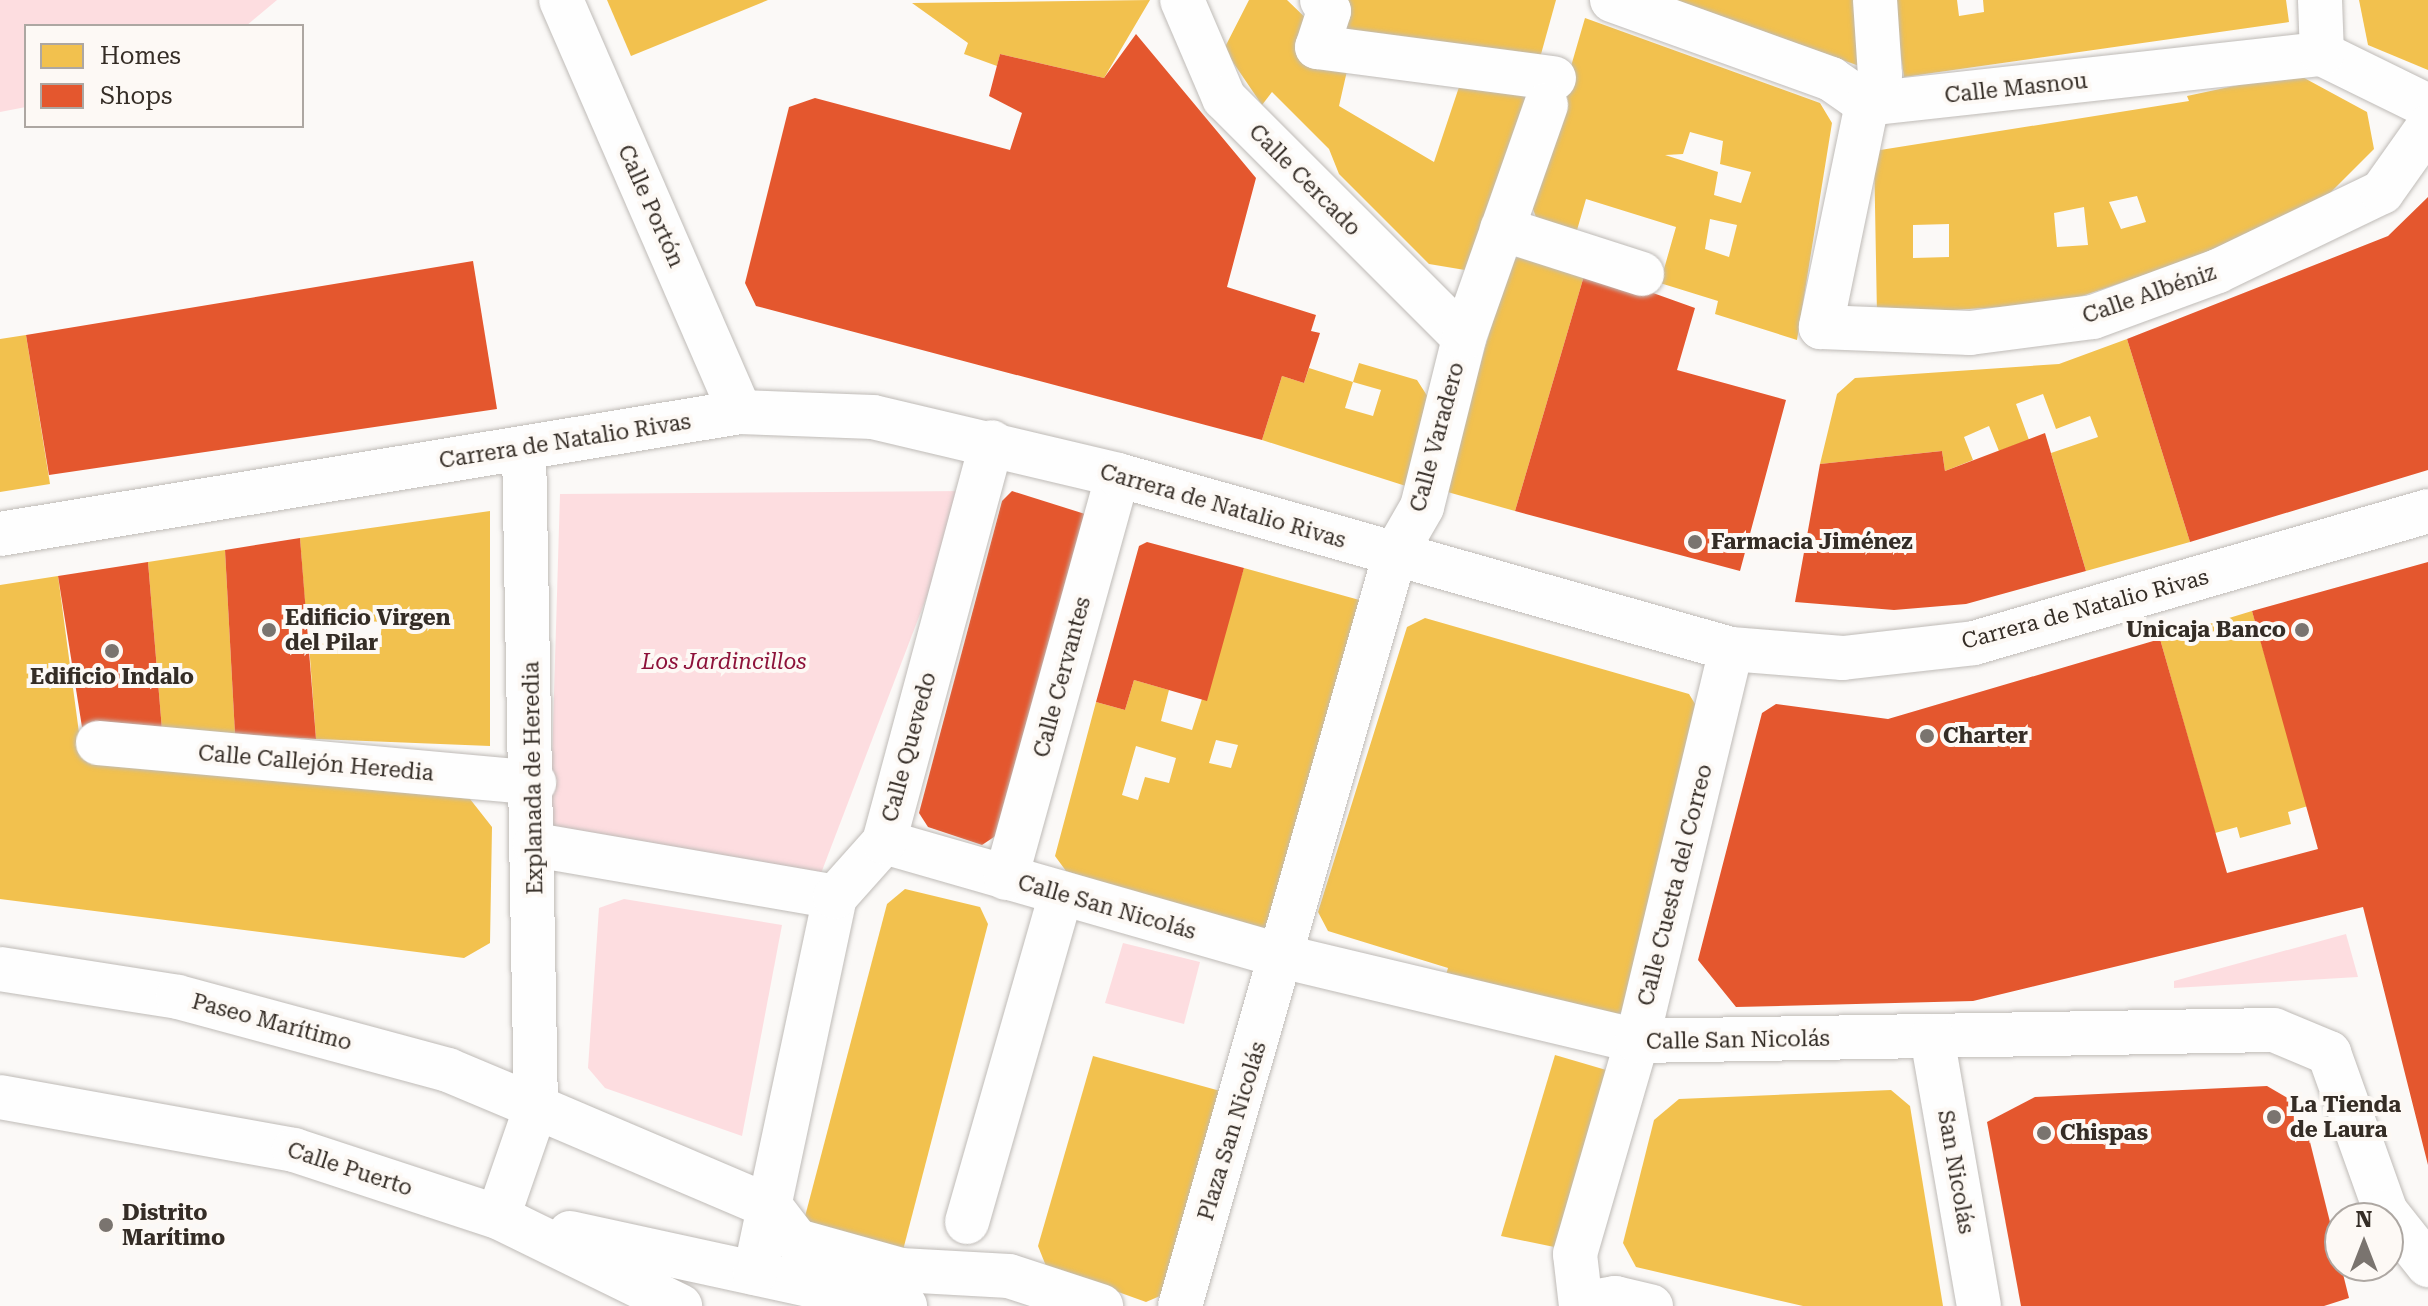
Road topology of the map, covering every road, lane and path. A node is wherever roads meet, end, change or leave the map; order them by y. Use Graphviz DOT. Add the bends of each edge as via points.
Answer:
graph roads {
  1 [pos="561,0"];
  2 [pos="1182,0"];
  3 [pos="1322,0"];
  4 [pos="1612,0"];
  5 [pos="1875,0"];
  6 [pos="2320,0"];
  7 [pos="2322,54"];
  8 [pos="1867,104"];
  9 [pos="2428,106"];
  10 [pos="2428,127"];
  11 [pos="1502,229"];
  12 [pos="1642,274"];
  13 [pos="1464,338"];
  14 [pos="740,412"];
  15 [pos="992,442"];
  16 [pos="524,448"];
  17 [pos="1118,475"];
  18 [pos="2428,511"];
  19 [pos="0,534"];
  20 [pos="1395,554"];
  21 [pos="1731,649"];
  22 [pos="98,743"];
  23 [pos="534,783"];
  24 [pos="884,842"];
  25 [pos="535,845"];
  26 [pos="1006,878"];
  27 [pos="1061,894"];
  28 [pos="835,897"];
  29 [pos="1285,957"];
  30 [pos="0,969"];
  31 [pos="1932,1037"];
  32 [pos="1637,1041"];
  33 [pos="0,1097"];
  34 [pos="536,1107"];
  35 [pos="771,1207"];
  36 [pos="498,1217"];
  37 [pos="967,1222"];
  38 [pos="2428,1265"];
  39 [pos="755,1273"];
  40 [pos="1581,1305"];
  41 [pos="680,1306"];
  42 [pos="905,1306"];
  43 [pos="1101,1306"];
  44 [pos="1180,1306"];
  45 [pos="1651,1306"];
  46 [pos="1979,1306"];
  1 -- 14 [label="main road, Calle Portón"];
  2 -- 13 [label="main road, Calle Cercado" via="1224,98"];
  3 -- 11 [label="main road, Calle Varadero" via="1329,11 1317,47 1550,91"];
  4 -- 8 [label="main road" via="1831,79"];
  5 -- 8 [label="main road" via="1880,75"];
  6 -- 7 [label="main road"];
  7 -- 8 [label="main road, Calle Masnou"];
  7 -- 9 [label="main road"];
  8 -- 10 [label="main road, Calle Albéniz" via="1821,327 1970,333 2093,317 2218,271 2382,192"];
  11 -- 12 [label="main road"];
  11 -- 13 [label="main road, Calle Varadero"];
  13 -- 20 [label="main road, Calle Varadero" via="1422,507"];
  14 -- 15 [label="main road, Carrera de Natalio Rivas" via="873,417"];
  14 -- 16 [label="main road, Carrera de Natalio Rivas"];
  15 -- 17 [label="main road, Carrera de Natalio Rivas"];
  15 -- 24 [label="main road, Calle Quevedo"];
  16 -- 19 [label="main road, Carrera de Natalio Rivas"];
  16 -- 23 [label="main road, Explanada de Heredia"];
  17 -- 20 [label="main road, Carrera de Natalio Rivas"];
  17 -- 26 [label="main road, Calle Cervantes"];
  18 -- 21 [label="main road, Carrera de Natalio Rivas" via="1974,643 1843,658"];
  20 -- 21 [label="main road, Carrera de Natalio Rivas"];
  20 -- 29 [label="main road, Calle Varadero"];
  21 -- 32 [label="main road, Calle Cuesta del Correo"];
  22 -- 23 [label="main road, Calle Callejón Heredia"];
  23 -- 25 [label="main road, Explanada de Heredia"];
  24 -- 26 [label="main road, Calle San Nicolás"];
  24 -- 28 [label="main road, Calle Quevedo"];
  25 -- 28 [label="main road"];
  25 -- 34 [label="main road, Explanada de Heredia"];
  26 -- 27 [label="main road, Calle San Nicolás"];
  27 -- 29 [label="main road, Calle San Nicolás"];
  27 -- 37 [label="main road"];
  28 -- 35 [label="main road"];
  29 -- 32 [label="main road, Calle San Nicolás"];
  29 -- 44 [label="main road, Plaza San Nicolás"];
  30 -- 34 [label="main road, Paseo Marítimo" via="178,997 448,1070"];
  31 -- 32 [label="main road, Calle San Nicolás"];
  31 -- 38 [label="main road, Calle San Nicolás" via="2274,1030 2329,1053 2386,1212"];
  31 -- 46 [label="main road, San Nicolás"];
  32 -- 40 [label="main road, Calle Cuesta del Correo" via="1575,1254"];
  33 -- 36 [label="main road, Calle Puerto" via="294,1150"];
  34 -- 35 [label="main road, Paseo Marítimo"];
  34 -- 36 [label="main road"];
  35 -- 39 [label="main road"];
  35 -- 43 [label="main road" via="797,1241 901,1270 1009,1276"];
  36 -- 39 [label="main road"];
  36 -- 41 [label="main road, Calle Puerto"];
  39 -- 42 [label="main road"];
  40 -- 45 [label="main road" via="1615,1298"];
}
